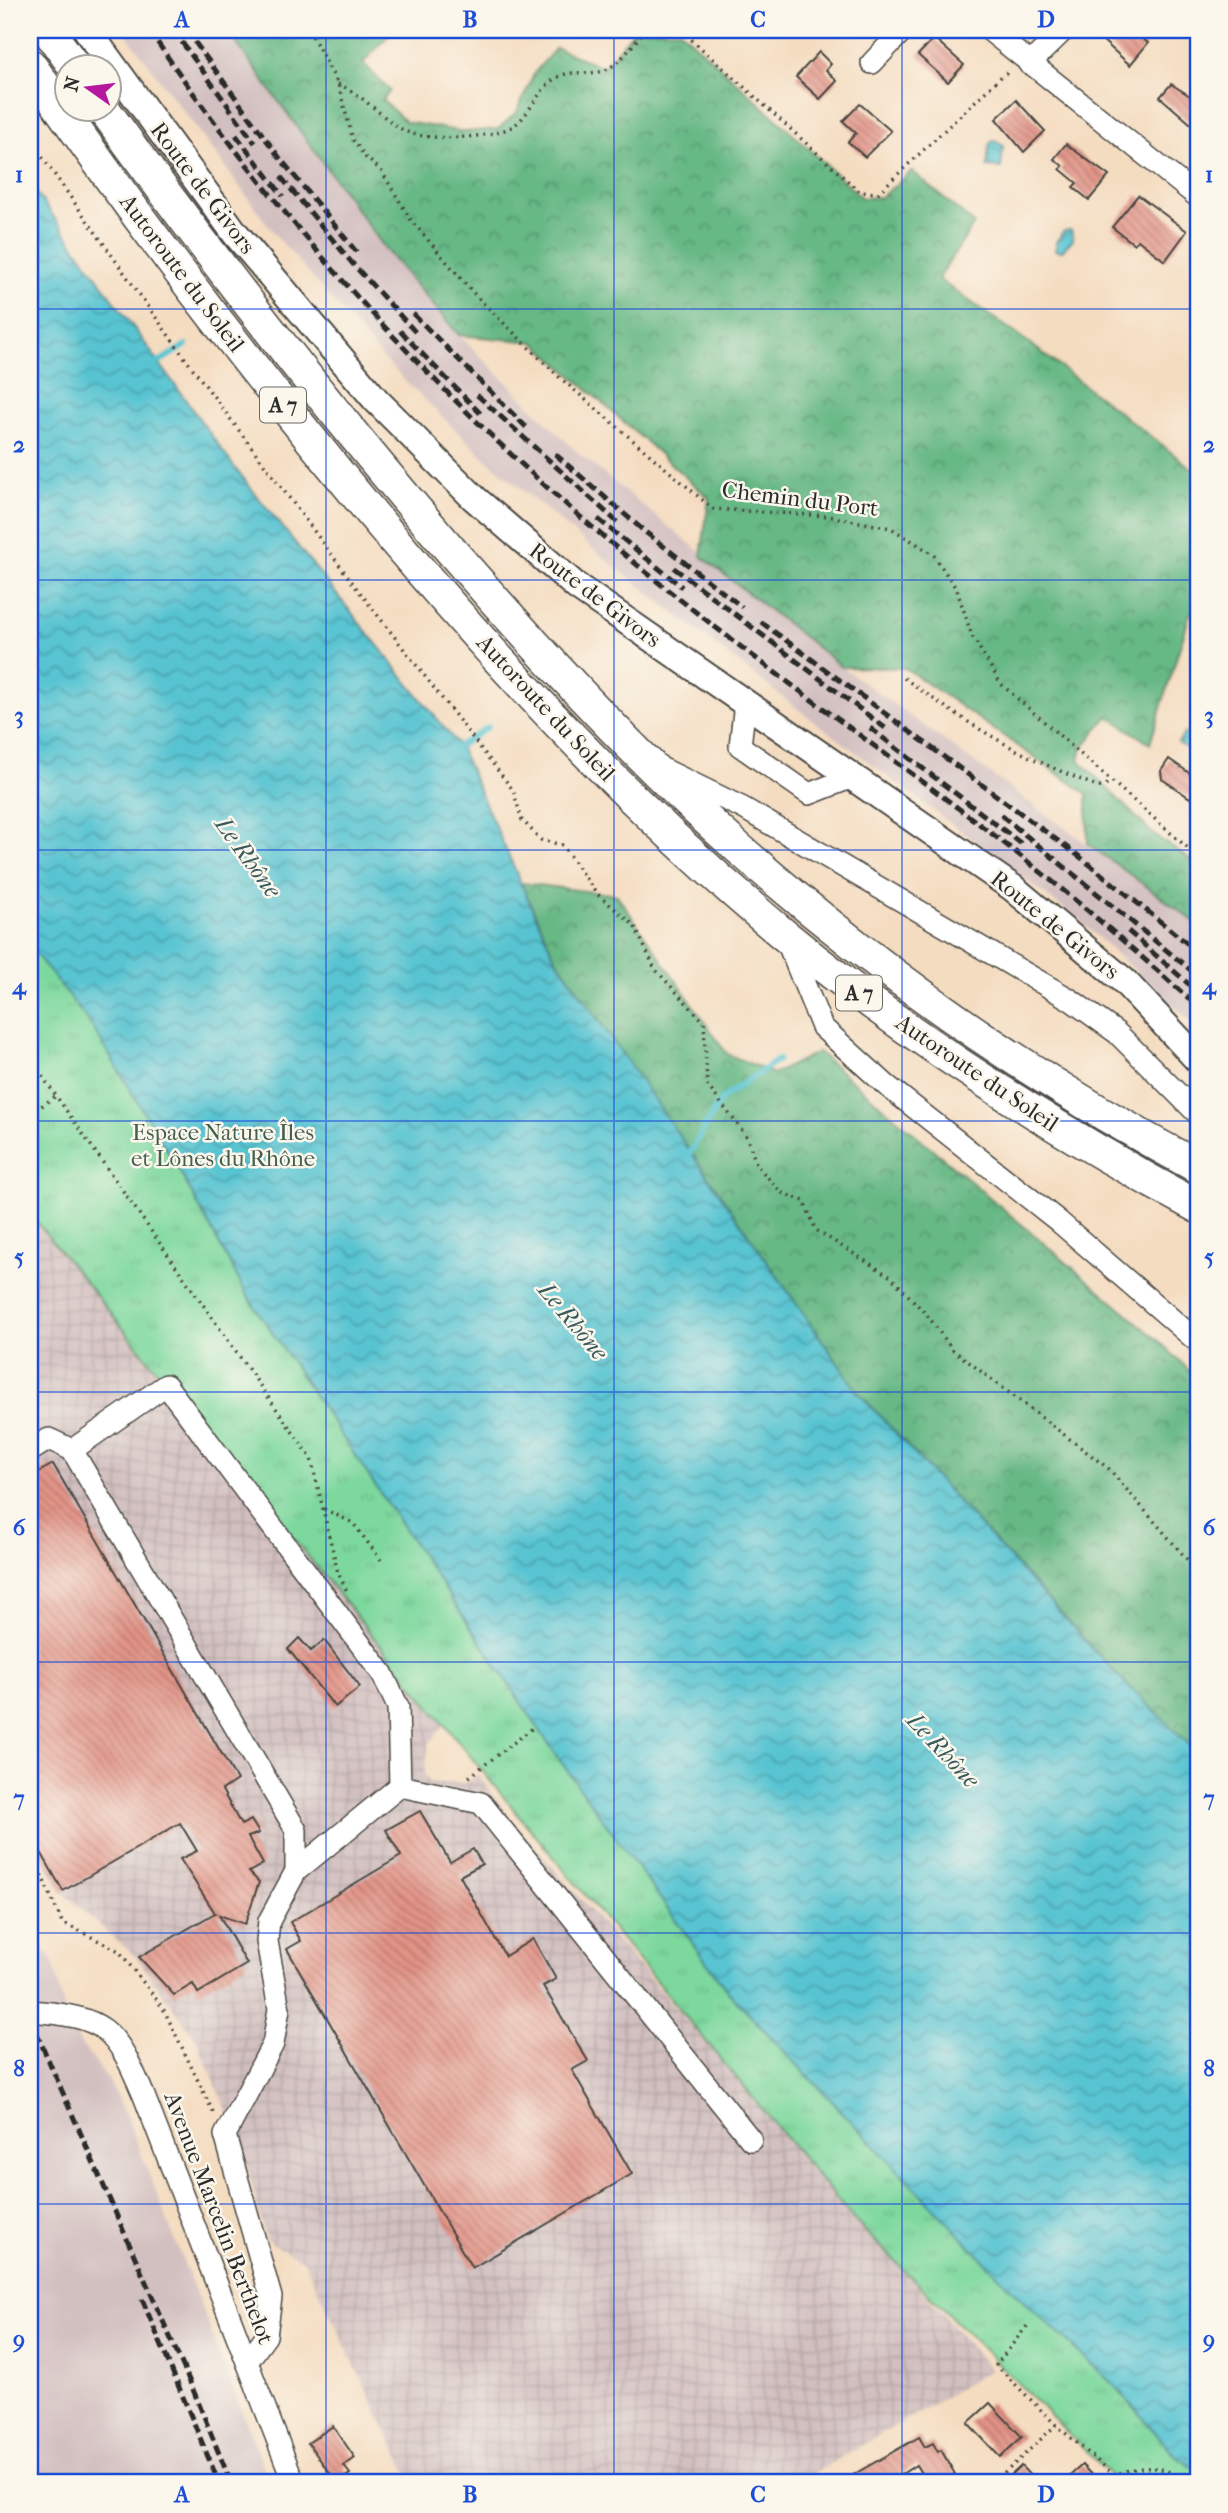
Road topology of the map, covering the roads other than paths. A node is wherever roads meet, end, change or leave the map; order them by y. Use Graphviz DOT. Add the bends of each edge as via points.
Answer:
graph roads {
  1 [pos="48,30"];
  2 [pos="87,30"];
  3 [pos="903,30"];
  4 [pos="989,30"];
  5 [pos="1064,30"];
  6 [pos="64,52"];
  7 [pos="872,63"];
  8 [pos="1029,64"];
  9 [pos="30,65"];
  10 [pos="113,122"];
  11 [pos="1198,197"];
  12 [pos="745,703"];
  13 [pos="644,760"];
  14 [pos="855,776"];
  15 [pos="784,934"];
  16 [pos="1198,1060"];
  17 [pos="1198,1114"];
  18 [pos="1198,1167"];
  19 [pos="1198,1208"];
  20 [pos="1198,1342"];
  21 [pos="72,1450"];
  22 [pos="30,1451"];
  23 [pos="400,1786"];
  24 [pos="296,1871"];
  25 [pos="30,2011"];
  26 [pos="751,2140"];
  27 [pos="247,2362"];
  28 [pos="294,2483"];
  1 -- 6 [label="highway"];
  2 -- 12 [label="main road, Route de Givors" via="235,233 376,400 474,498 576,586"];
  3 -- 7 [label="street"];
  4 -- 8 [label="street"];
  5 -- 8 [label="street"];
  8 -- 11 [label="street"];
  9 -- 15 [label="highway, Autoroute du Soleil / A 7" via="196,293 401,550 624,789"];
  10 -- 13 [label="highway, Autoroute du Soleil / A 7" via="201,243 371,457 526,635"];
  12 -- 14 [label="main road, Route de Givors"];
  12 -- 14 [label="street" via="740,746 809,794"];
  13 -- 17 [label="street" via="743,808 1071,1000 1116,1033"];
  13 -- 18 [label="highway, Autoroute du Soleil / A 7" via="757,864 923,995 1045,1078"];
  14 -- 16 [label="main road, Route de Givors" via="1070,933 1125,982"];
  15 -- 19 [label="highway, Autoroute du Soleil / A 7" via="962,1066"];
  15 -- 20 [label="street" via="822,1027"];
  21 -- 22 [label="street" via="50,1440"];
  21 -- 23 [label="street" via="166,1385 382,1673 398,1707"];
  21 -- 24 [label="street" via="296,1830"];
  23 -- 24 [label="street"];
  23 -- 26 [label="street" via="481,1802"];
  24 -- 27 [label="street" via="269,1921 267,1941 279,2009 273,2044 225,2135 271,2297 266,2336"];
  25 -- 27 [label="street, Avenue Marcelin Berthelot" via="75,2016 101,2026 124,2051"];
  27 -- 28 [label="street, Avenue Marcelin Berthelot"];
}
